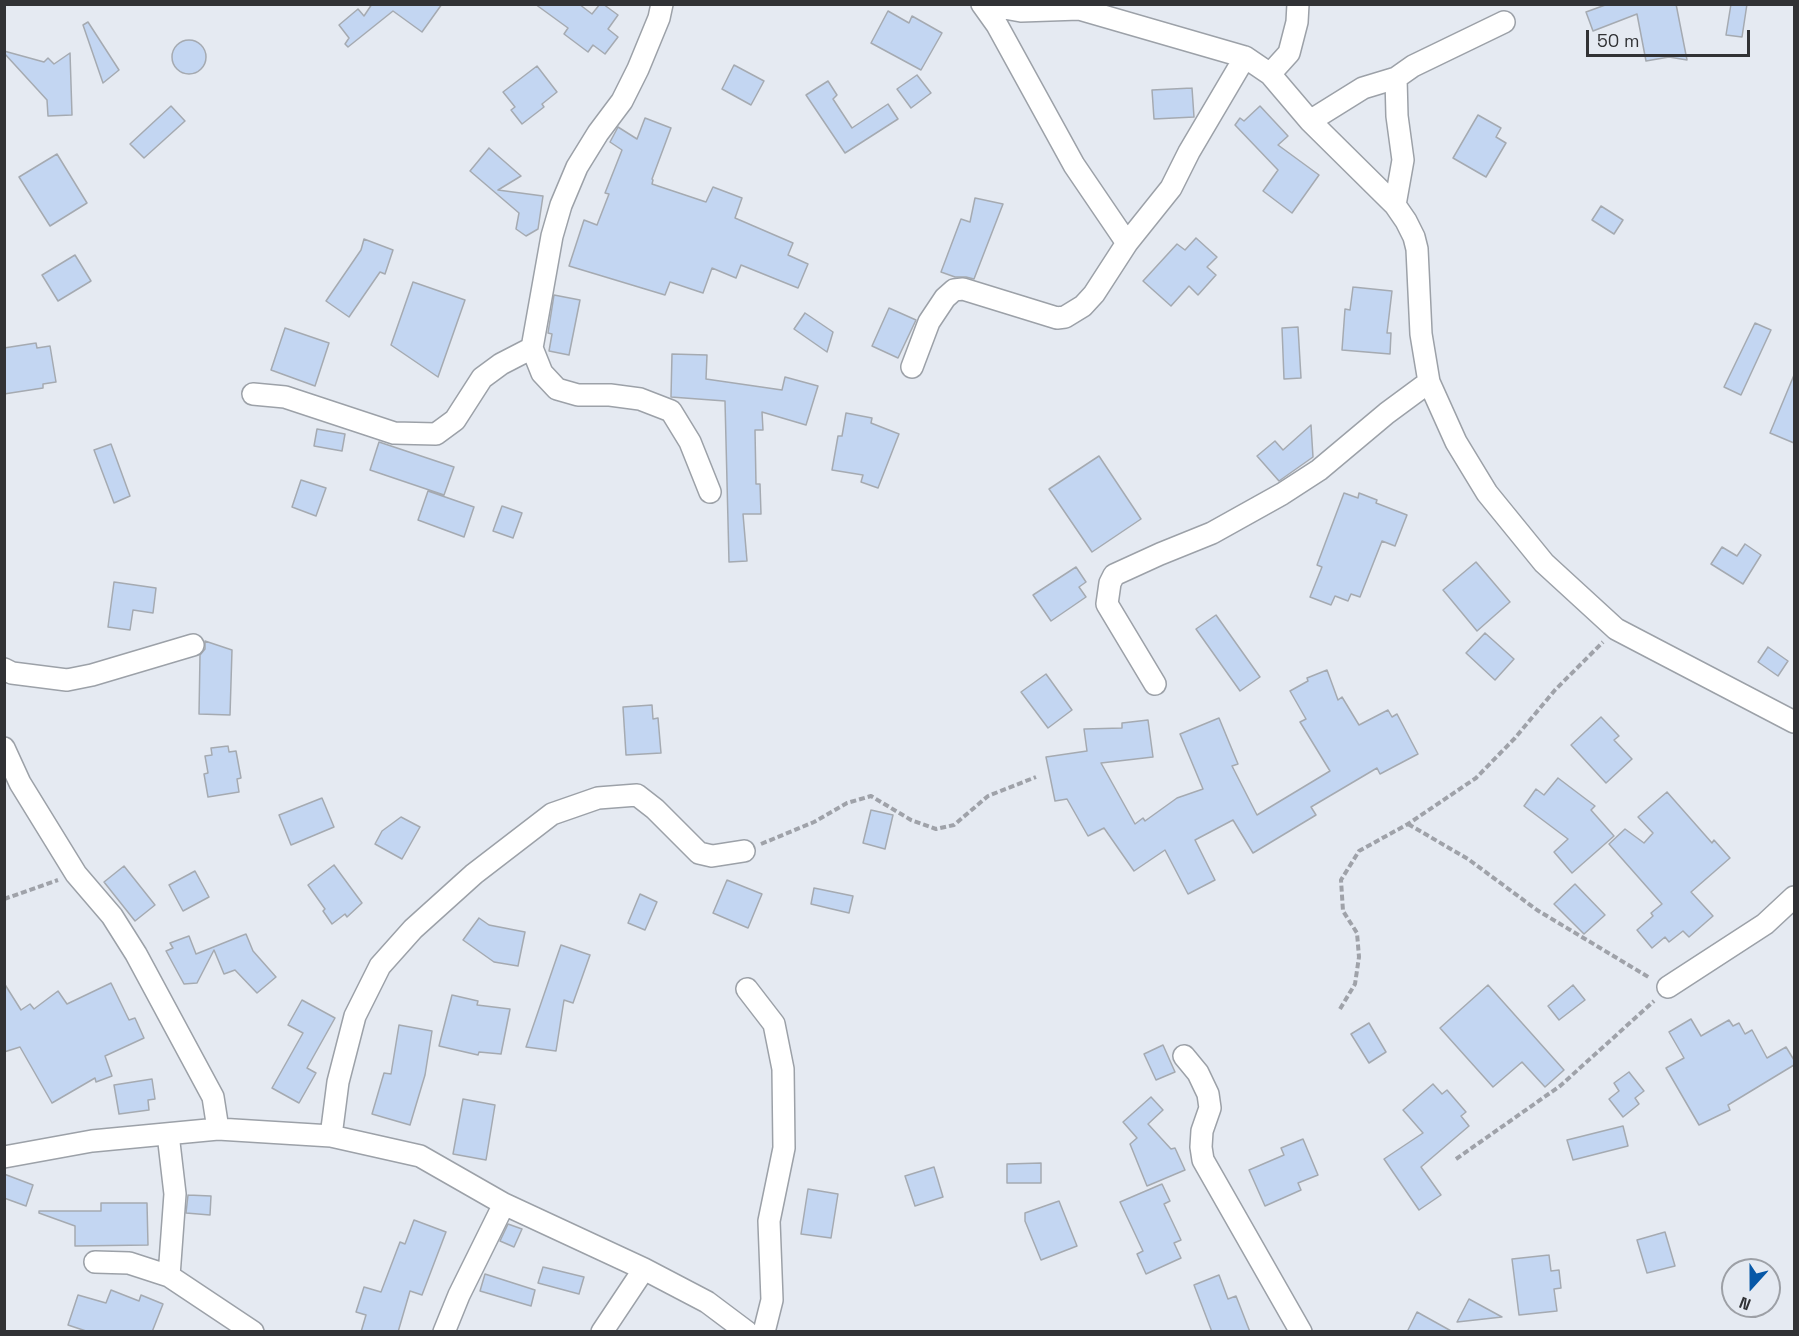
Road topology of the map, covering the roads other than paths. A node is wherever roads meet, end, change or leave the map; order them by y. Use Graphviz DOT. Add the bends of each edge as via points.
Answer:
graph roads {
  1 [pos="662,4"];
  2 [pos="982,4"];
  3 [pos="1298,4"];
  4 [pos="1504,22"];
  5 [pos="1245,57"];
  6 [pos="1270,74"];
  7 [pos="1396,78"];
  8 [pos="1311,121"];
  9 [pos="1395,205"];
  10 [pos="1127,243"];
  11 [pos="532,348"];
  12 [pos="912,367"];
  13 [pos="1429,382"];
  14 [pos="253,394"];
  15 [pos="710,492"];
  16 [pos="193,645"];
  17 [pos="4,669"];
  18 [pos="1155,684"];
  19 [pos="1794,722"];
  20 [pos="4,748"];
  21 [pos="744,851"];
  22 [pos="1794,897"];
  23 [pos="1668,987"];
  24 [pos="747,989"];
  25 [pos="1184,1056"];
  26 [pos="218,1129"];
  27 [pos="168,1134"];
  28 [pos="331,1136"];
  29 [pos="4,1157"];
  30 [pos="504,1204"];
  31 [pos="96,1262"];
  32 [pos="644,1269"];
  33 [pos="169,1276"];
  34 [pos="253,1332"];
  35 [pos="444,1332"];
  36 [pos="602,1332"];
  37 [pos="747,1332"];
  38 [pos="764,1332"];
  39 [pos="1300,1332"];
  1 -- 11 [label="street" via="622,101 577,167 561,205"];
  2 -- 5 [label="street" via="1021,11 1079,9"];
  2 -- 10 [label="street" via="1074,165"];
  3 -- 6 [label="street" via="1290,53"];
  4 -- 7 [label="street"];
  5 -- 6 [label="street"];
  5 -- 10 [label="street" via="1171,188"];
  6 -- 8 [label="street"];
  7 -- 8 [label="street" via="1363,88"];
  7 -- 9 [label="street" via="1403,160"];
  8 -- 9 [label="street"];
  9 -- 13 [label="street" via="1417,249 1421,334"];
  10 -- 12 [label="street" via="1094,294 1065,317 1057,318 963,289 954,290 929,322"];
  11 -- 14 [label="street" via="482,378 455,420 436,434 394,433 285,397"];
  11 -- 15 [label="street" via="542,373 557,389 578,395 640,399 671,411 690,442"];
  13 -- 18 [label="street" via="1319,470 1282,494 1212,533 1114,575 1107,604"];
  13 -- 19 [label="street" via="1456,442 1487,493 1544,562 1616,629"];
  16 -- 17 [label="street" via="67,680"];
  20 -- 26 [label="street" via="20,783 76,874 112,916 136,954 213,1097"];
  21 -- 28 [label="street" via="699,853 636,795 598,798 552,814 474,874 413,929 380,966 355,1016 338,1082"];
  22 -- 23 [label="street" via="1765,924"];
  24 -- 38 [label="street" via="774,1024 783,1070 784,1148 770,1221 772,1300"];
  25 -- 39 [label="street" via="1208,1094 1210,1108 1202,1131 1203,1160"];
  26 -- 27 [label="street"];
  26 -- 28 [label="street"];
  27 -- 29 [label="street" via="92,1141"];
  27 -- 33 [label="street" via="175,1194"];
  28 -- 30 [label="street" via="420,1156"];
  30 -- 32 [label="street"];
  30 -- 35 [label="street"];
  31 -- 33 [label="street" via="129,1263"];
  32 -- 36 [label="street"];
  32 -- 37 [label="street" via="707,1302"];
  33 -- 34 [label="street"];
}
